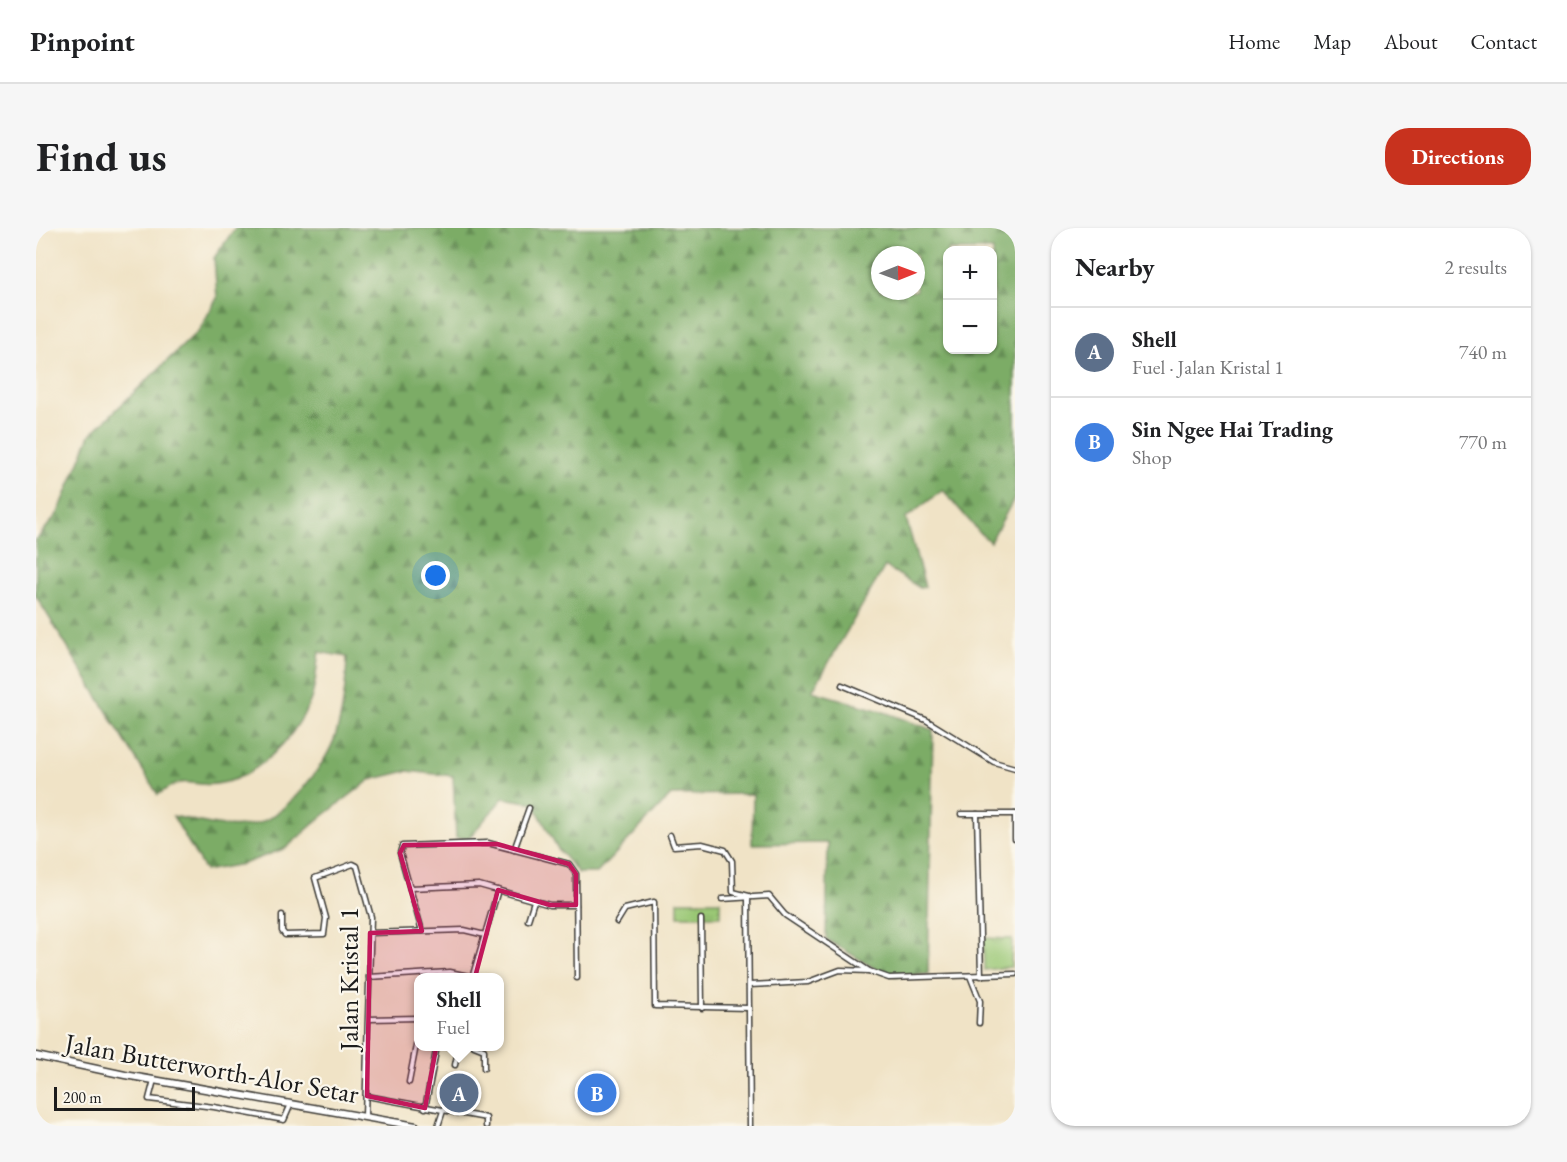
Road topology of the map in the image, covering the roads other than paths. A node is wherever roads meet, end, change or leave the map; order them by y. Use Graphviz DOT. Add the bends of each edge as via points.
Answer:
graph roads {
  1 [pos="843,685"];
  2 [pos="1015,768"];
  3 [pos="529,808"];
  4 [pos="961,814"];
  5 [pos="977,814"];
  6 [pos="1015,814"];
  7 [pos="670,835"];
  8 [pos="1015,838"];
  9 [pos="514,850"];
  10 [pos="410,888"];
  11 [pos="498,890"];
  12 [pos="748,898"];
  13 [pos="722,899"];
  14 [pos="534,901"];
  15 [pos="576,905"];
  16 [pos="282,915"];
  17 [pos="701,919"];
  18 [pos="528,920"];
  19 [pos="617,922"];
  20 [pos="422,931"];
  21 [pos="370,933"];
  22 [pos="485,935"];
  23 [pos="869,971"];
  24 [pos="434,973"];
  25 [pos="454,973"];
  26 [pos="473,973"];
  27 [pos="414,974"];
  28 [pos="1015,974"];
  29 [pos="970,976"];
  30 [pos="981,976"];
  31 [pos="369,977"];
  32 [pos="577,978"];
  33 [pos="749,985"];
  34 [pos="702,1008"];
  35 [pos="749,1008"];
  36 [pos="414,1018"];
  37 [pos="369,1019"];
  38 [pos="979,1023"];
  39 [pos="415,1051"];
  40 [pos="436,1051"];
  41 [pos="458,1051"];
  42 [pos="484,1051"];
  43 [pos="36,1056"];
  44 [pos="455,1065"];
  45 [pos="484,1068"];
  46 [pos="154,1080"];
  47 [pos="409,1082"];
  48 [pos="367,1096"];
  49 [pos="291,1104"];
  50 [pos="425,1108"];
  51 [pos="443,1111"];
  52 [pos="365,1117"];
  53 [pos="416,1126"];
  54 [pos="438,1126"];
  55 [pos="486,1126"];
  56 [pos="750,1126"];
  1 -- 2 [label="street" via="926,720 994,762"];
  3 -- 9 [label="street"];
  4 -- 5 [label="street"];
  5 -- 6 [label="street"];
  5 -- 30 [label="street"];
  6 -- 8 [label="street"];
  7 -- 12 [label="street" via="674,846 702,844 725,850 732,861 734,894"];
  9 -- 10 [label="street" via="480,842 404,845 400,853"];
  9 -- 15 [label="street" via="568,864 576,874"];
  10 -- 11 [label="street" via="468,885"];
  10 -- 20 [label="street"];
  11 -- 14 [label="street"];
  11 -- 22 [label="street"];
  12 -- 13 [label="street"];
  12 -- 23 [label="street" via="769,896 785,915"];
  12 -- 33 [label="street"];
  14 -- 15 [label="street"];
  14 -- 18 [label="street"];
  15 -- 32 [label="street"];
  16 -- 21 [label="street, Jalan Kristal 1" via="285,935 324,934 326,918 315,878 355,864 370,904"];
  17 -- 34 [label="street"];
  19 -- 34 [label="street" via="625,909 654,902 654,1002 658,1007"];
  20 -- 21 [label="street"];
  20 -- 22 [label="street" via="464,930"];
  21 -- 31 [label="street, Jalan Kristal 1"];
  22 -- 26 [label="street"];
  23 -- 29 [label="street" via="896,979"];
  23 -- 33 [label="street" via="840,970 808,982"];
  24 -- 25 [label="street"];
  27 -- 31 [label="street"];
  28 -- 30 [label="street"];
  29 -- 30 [label="street"];
  29 -- 38 [label="street" via="980,1001"];
  31 -- 37 [label="street, Jalan Kristal 1"];
  33 -- 35 [label="street"];
  34 -- 35 [label="street"];
  35 -- 56 [label="street"];
  36 -- 37 [label="street"];
  37 -- 48 [label="street, Jalan Kristal 1"];
  39 -- 47 [label="street"];
  40 -- 50 [label="street"];
  41 -- 44 [label="street"];
  42 -- 45 [label="street"];
  43 -- 46 [label="main road, Jalan Butterworth-Alor Setar"];
  46 -- 49 [label="main road, Jalan Butterworth-Alor Setar"];
  46 -- 49 [label="street" via="149,1099 284,1120"];
  48 -- 50 [label="street"];
  48 -- 52 [label="street, Jalan Kristal 1"];
  49 -- 52 [label="main road, Jalan Butterworth-Alor Setar"];
  50 -- 51 [label="street"];
  51 -- 54 [label="street"];
  51 -- 55 [label="street" via="486,1118"];
  52 -- 53 [label="main road, Jalan Butterworth-Alor Setar"];
}
